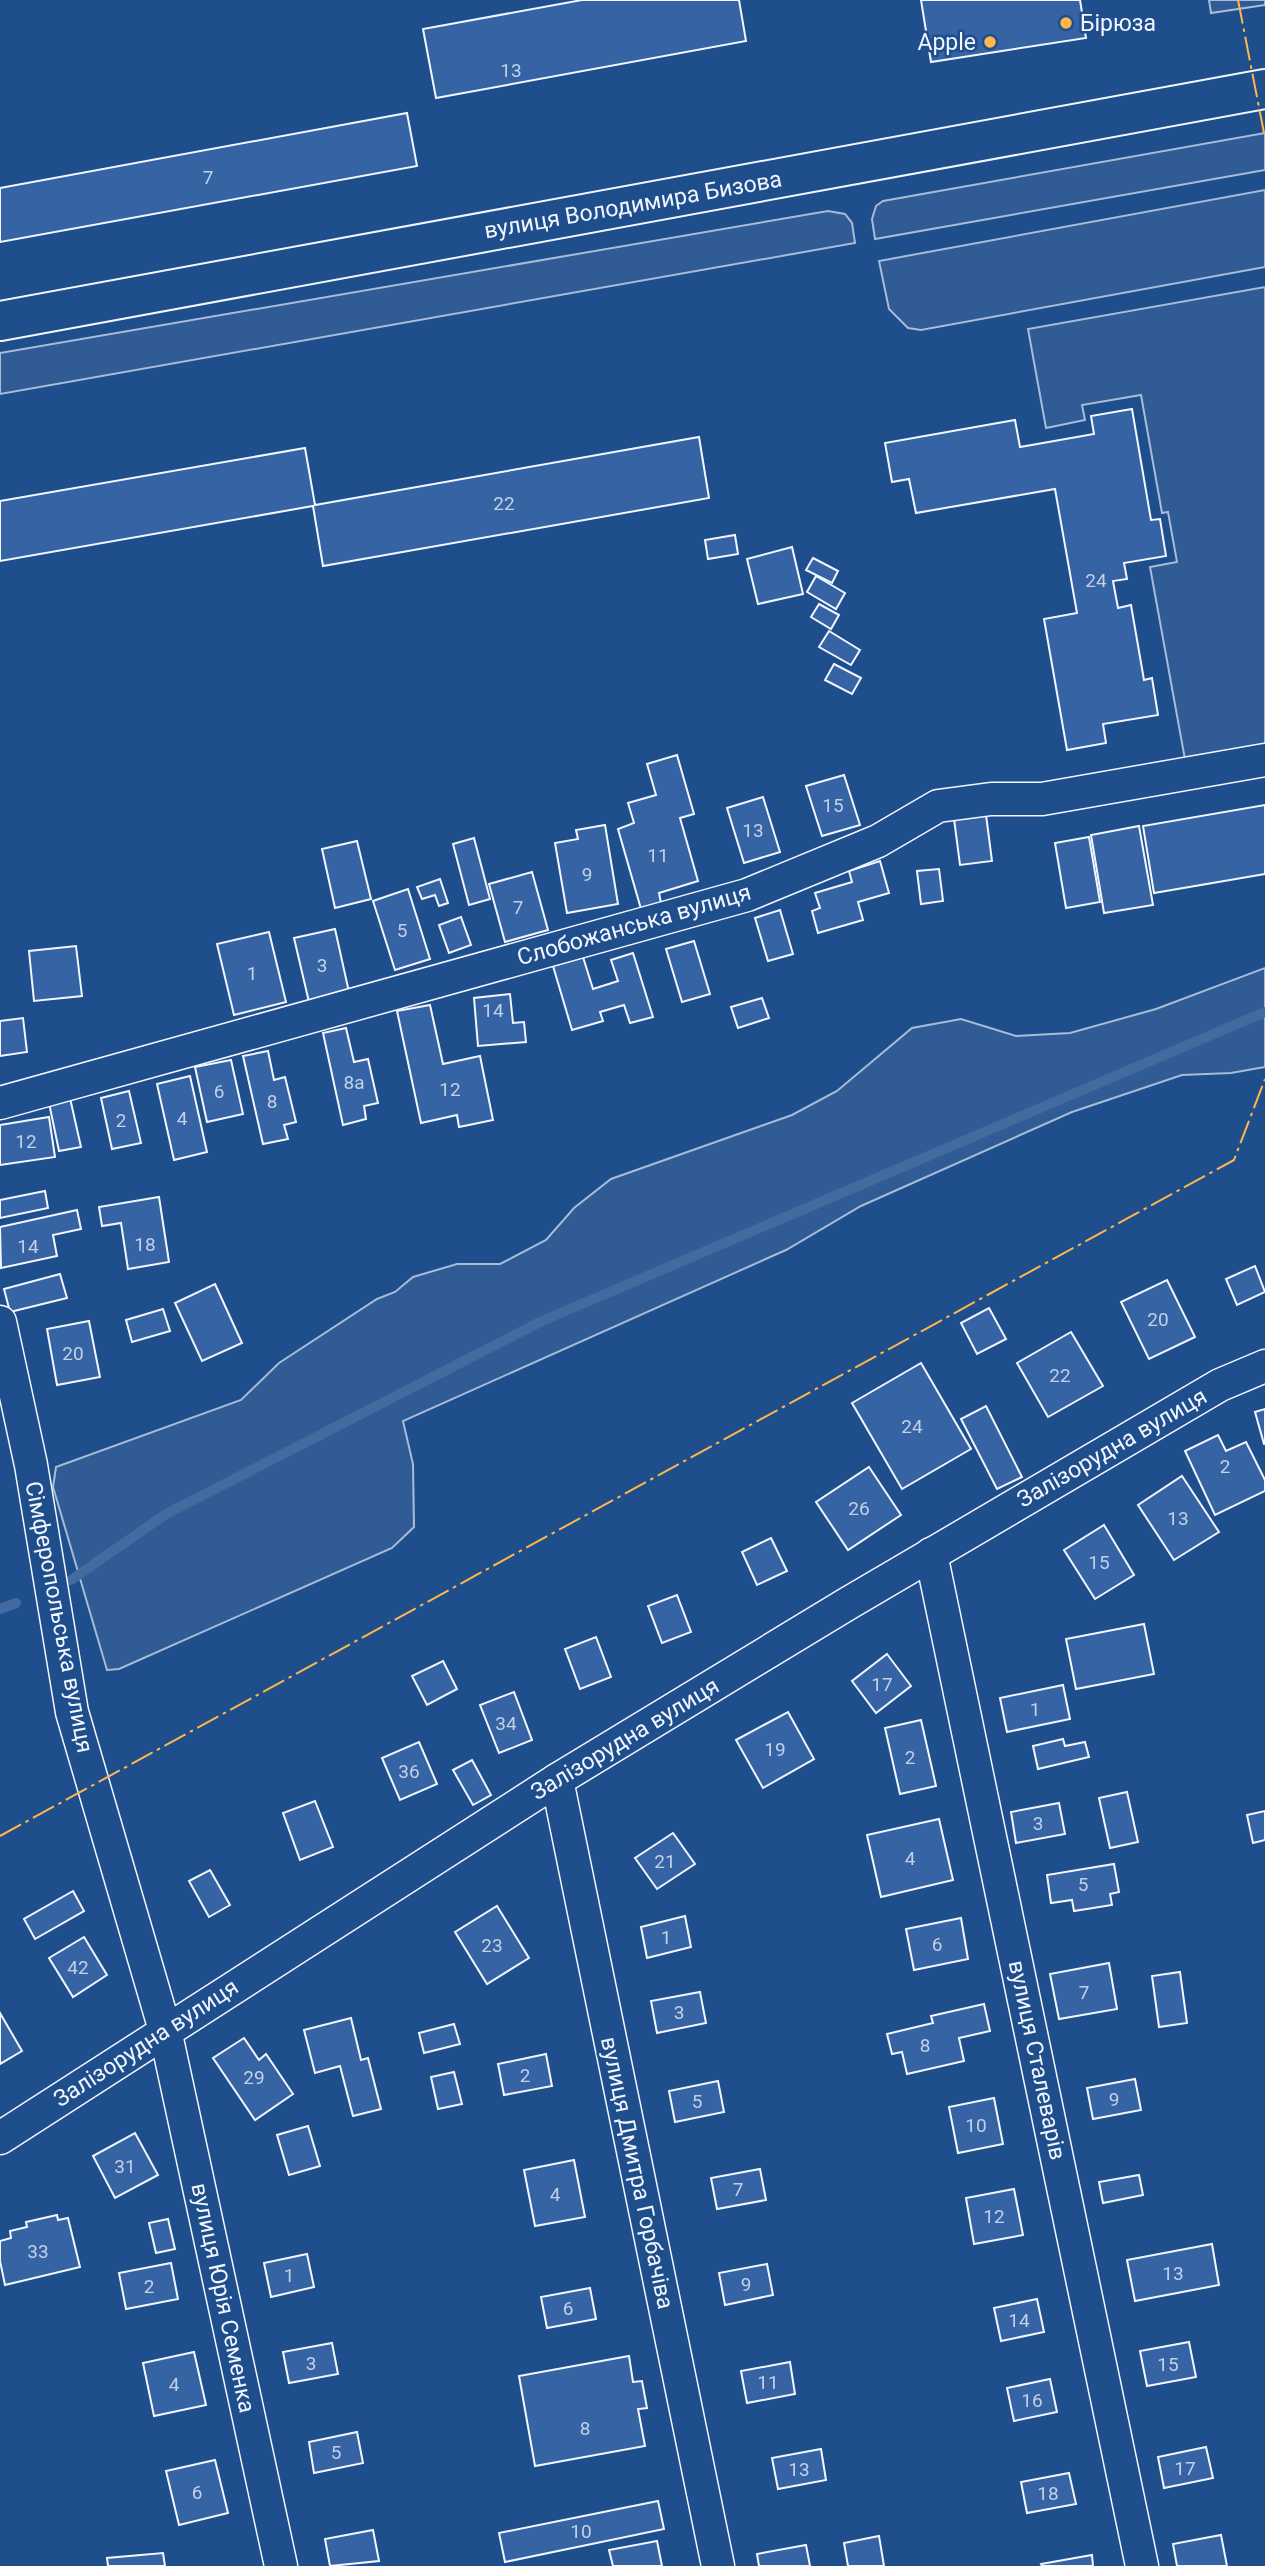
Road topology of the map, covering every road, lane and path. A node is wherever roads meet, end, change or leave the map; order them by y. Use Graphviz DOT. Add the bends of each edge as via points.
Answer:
graph roads {
  1 [pos="1265,89"];
  2 [pos="0,321"];
  3 [pos="1265,760"];
  4 [pos="0,1103"];
  5 [pos="0,1322"];
  6 [pos="1265,1366"];
  7 [pos="931,1554"];
  8 [pos="557,1780"];
  9 [pos="165,2030"];
  10 [pos="0,2138"];
  11 [pos="281,2566"];
  12 [pos="718,2566"];
  13 [pos="1142,2566"];
  1 -- 2 [label="street, вулиця Володимира Бизова"];
  3 -- 4 [label="street, Слобожанська вулиця" via="1042,799 938,806 878,841 747,895"];
  5 -- 9 [label="street, Сімферопольська вулиця" via="31,1465 72,1712"];
  6 -- 7 [label="street, Залізорудна вулиця" via="1220,1385"];
  7 -- 8 [label="street, Залізорудна вулиця"];
  7 -- 13 [label="street, вулиця Сталеварів"];
  8 -- 9 [label="street, Залізорудна вулиця"];
  8 -- 12 [label="street, вулиця Дмитра Горбачіва"];
  9 -- 10 [label="street, Залізорудна вулиця"];
  9 -- 11 [label="street, вулиця Юрія Семенка"];
}
